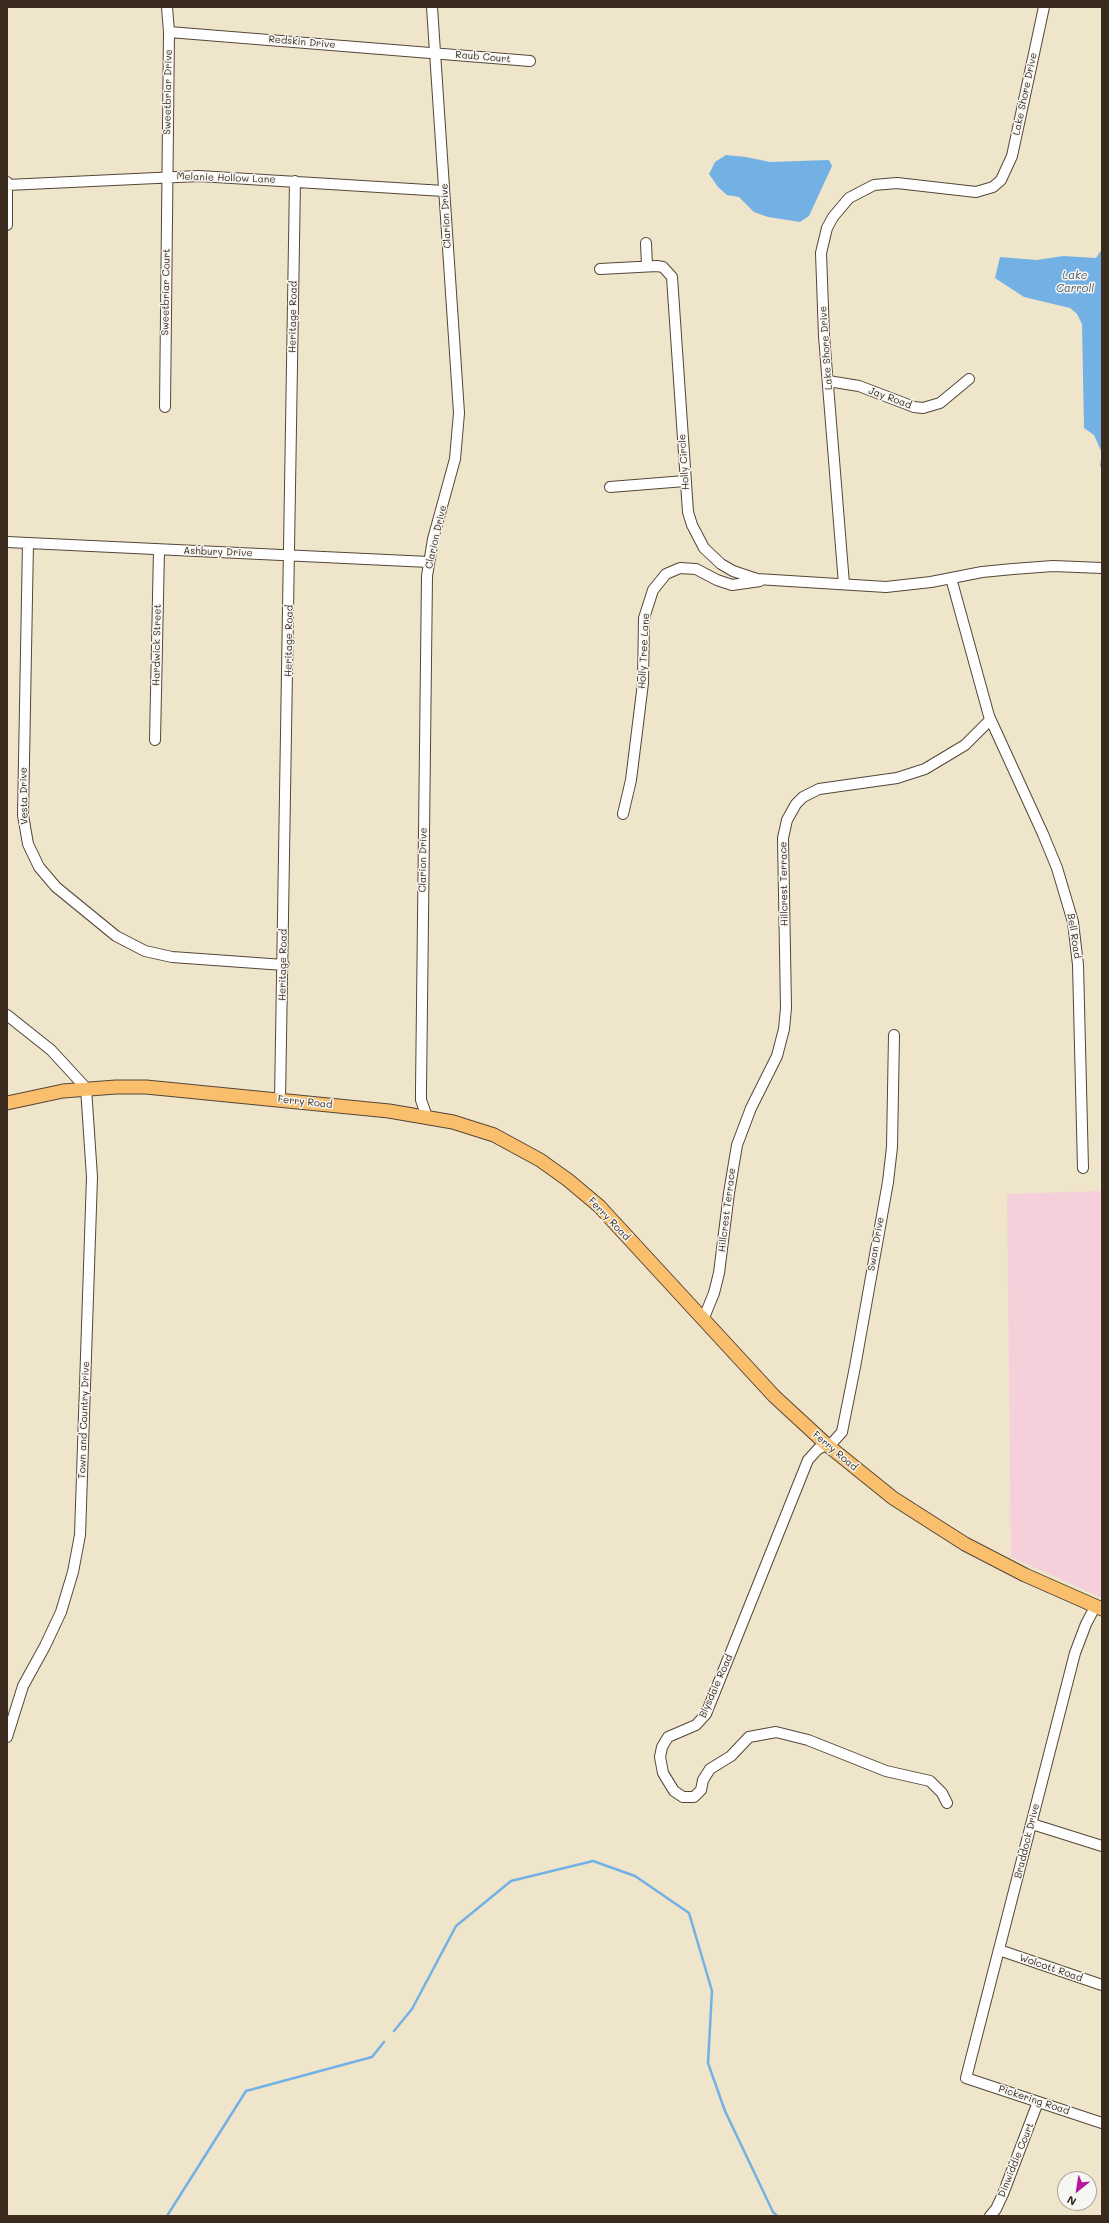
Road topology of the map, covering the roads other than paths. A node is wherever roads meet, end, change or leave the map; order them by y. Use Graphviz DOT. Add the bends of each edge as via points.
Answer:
graph roads {
  1 [pos="167,7"];
  2 [pos="432,7"];
  3 [pos="1044,7"];
  4 [pos="169,32"];
  5 [pos="436,53"];
  6 [pos="530,61"];
  7 [pos="168,177"];
  8 [pos="7,182"];
  9 [pos="295,182"];
  10 [pos="7,185"];
  11 [pos="444,191"];
  12 [pos="7,225"];
  13 [pos="646,243"];
  14 [pos="647,266"];
  15 [pos="600,269"];
  16 [pos="969,379"];
  17 [pos="828,380"];
  18 [pos="165,407"];
  19 [pos="685,481"];
  20 [pos="610,487"];
  21 [pos="7,542"];
  22 [pos="28,543"];
  23 [pos="158,550"];
  24 [pos="290,555"];
  25 [pos="429,562"];
  26 [pos="1102,568"];
  27 [pos="951,578"];
  28 [pos="766,580"];
  29 [pos="844,584"];
  30 [pos="990,720"];
  31 [pos="155,740"];
  32 [pos="623,814"];
  33 [pos="284,965"];
  34 [pos="7,1015"];
  35 [pos="894,1035"];
  36 [pos="86,1088"];
  37 [pos="280,1100"];
  38 [pos="7,1102"];
  39 [pos="427,1117"];
  40 [pos="1083,1168"];
  41 [pos="703,1320"];
  42 [pos="826,1444"];
  43 [pos="1099,1608"];
  44 [pos="7,1737"];
  45 [pos="947,1803"];
  46 [pos="1032,1824"];
  47 [pos="1102,1846"];
  48 [pos="999,1950"];
  49 [pos="1102,1985"];
  50 [pos="966,2078"];
  51 [pos="1038,2102"];
  52 [pos="1102,2123"];
  53 [pos="990,2216"];
  1 -- 4 [label="street, Sweetbriar Drive"];
  2 -- 5 [label="street, Clarion Drive"];
  3 -- 17 [label="street, Lake Shore Drive" via="1012,156 1001,180 993,187 976,192 897,183 874,185 849,198 832,217 825,234 822,253"];
  4 -- 5 [label="street, Redskin Drive"];
  4 -- 7 [label="street, Sweetbriar Drive"];
  5 -- 6 [label="street, Raub Court"];
  5 -- 11 [label="street, Clarion Drive"];
  7 -- 9 [label="street, Melanie Hollow Lane" via="230,177"];
  7 -- 10 [label="street, Melanie Hollow Lane"];
  7 -- 18 [label="street, Sweetbriar Court"];
  8 -- 10 [label="street"];
  9 -- 11 [label="street, Melanie Hollow Lane"];
  9 -- 24 [label="street, Heritage Road"];
  10 -- 12 [label="street"];
  11 -- 25 [label="street, Clarion Drive" via="457,379 458,434 452,471"];
  13 -- 14 [label="street"];
  14 -- 15 [label="street"];
  14 -- 19 [label="street, Holly Circle" via="663,267 669,272 674,283"];
  16 -- 17 [label="street, Jay Road" via="940,403 923,408 859,386"];
  17 -- 29 [label="street, Lake Shore Drive"];
  19 -- 20 [label="street"];
  19 -- 28 [label="street, Holly Circle" via="692,525 704,548 732,571"];
  21 -- 22 [label="street, Ashbury Drive"];
  22 -- 23 [label="street, Ashbury Drive"];
  22 -- 33 [label="street, Vesta Drive" via="23,815 28,844 39,867 56,887 116,936 145,951 172,957"];
  23 -- 24 [label="street, Ashbury Drive"];
  23 -- 31 [label="street, Hardwick Street"];
  24 -- 25 [label="street, Ashbury Drive"];
  24 -- 33 [label="street, Heritage Road"];
  25 -- 39 [label="street, Clarion Drive" via="421,1090"];
  26 -- 27 [label="street" via="1053,566 982,572"];
  27 -- 29 [label="street" via="886,587"];
  27 -- 30 [label="street"];
  28 -- 29 [label="street, Holly Circle"];
  28 -- 32 [label="street, Holly Tree Lane" via="732,585 696,569 680,568 666,574 653,590 644,618 643,683 631,780"];
  30 -- 40 [label="street, Bell Road" via="1046,840 1073,922 1078,965"];
  30 -- 41 [label="street, Hillcrest Terrace" via="965,745 925,769 897,778 819,789 803,797 786,820 783,838 786,1008 784,1029 777,1056 751,1108 737,1145 719,1273"];
  33 -- 37 [label="street, Heritage Road"];
  34 -- 36 [label="street" via="51,1050"];
  35 -- 42 [label="street, Swan Drive" via="892,1147 888,1182 845,1421 838,1437"];
  36 -- 37 [label="main road, Ferry Road" via="146,1087"];
  36 -- 38 [label="main road, Ferry Road"];
  36 -- 44 [label="street, Town and Country Drive" via="92,1177 80,1535 73,1572 61,1612 23,1686"];
  37 -- 39 [label="main road, Ferry Road"];
  39 -- 41 [label="main road, Ferry Road" via="494,1136 540,1160 568,1180 598,1206"];
  41 -- 42 [label="main road, Ferry Road" via="774,1396"];
  42 -- 43 [label="main road, Ferry Road" via="893,1498 925,1520 1025,1575"];
  42 -- 45 [label="street, Blysdale Road" via="812,1453 808,1460 706,1714 696,1725 674,1733 663,1743 660,1757 664,1773 679,1795 694,1797 701,1790 703,1780 710,1769 732,1756 749,1737 776,1732 808,1740 886,1771 930,1781 942,1793"];
  43 -- 46 [label="street, Braddock Drive" via="1077,1648"];
  46 -- 47 [label="street"];
  46 -- 48 [label="street, Braddock Drive"];
  48 -- 49 [label="street, Wolcott Road"];
  48 -- 50 [label="street, Braddock Drive"];
  50 -- 51 [label="street, Pickering Road"];
  51 -- 52 [label="street, Pickering Road"];
  51 -- 53 [label="street, Dinwiddie Court" via="1003,2194"];
}
